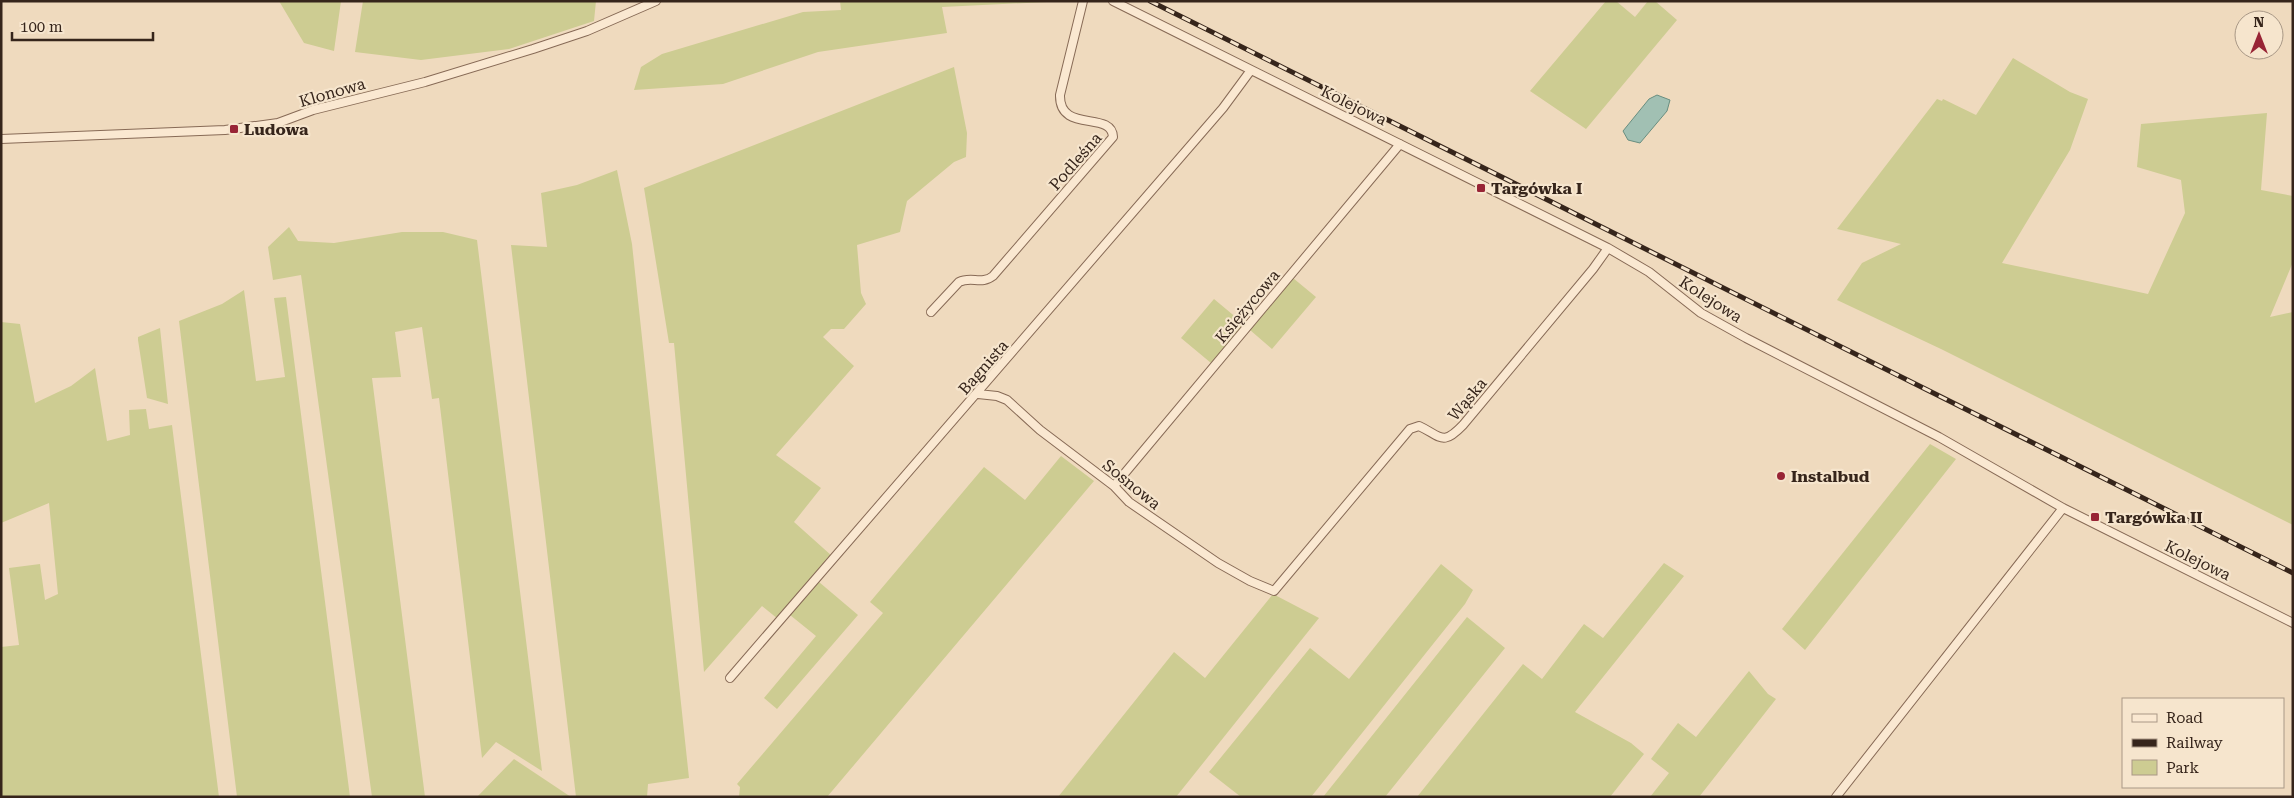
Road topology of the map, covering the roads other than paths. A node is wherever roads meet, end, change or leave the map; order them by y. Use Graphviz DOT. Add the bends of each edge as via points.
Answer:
graph roads {
  1 [pos="656,1"];
  2 [pos="1083,1"];
  3 [pos="1113,1"];
  4 [pos="1251,70"];
  5 [pos="1,138"];
  6 [pos="1400,144"];
  7 [pos="1608,248"];
  8 [pos="931,312"];
  9 [pos="978,394"];
  10 [pos="1114,486"];
  11 [pos="2063,508"];
  12 [pos="1274,591"];
  13 [pos="2293,622"];
  14 [pos="730,678"];
  15 [pos="1836,797"];
  1 -- 5 [label="street, Klonowa" via="587,31 533,49 425,82 326,106 278,123 225,130"];
  2 -- 8 [label="street, Podleśna" via="1060,95 1063,112 1106,125 1113,132 1113,137 993,276 982,281 965,279 959,282"];
  3 -- 4 [label="street, Kolejowa"];
  4 -- 6 [label="street, Kolejowa"];
  4 -- 9 [label="street, Bagnista" via="1224,108"];
  6 -- 7 [label="street, Kolejowa"];
  6 -- 10 [label="street, Księżycowa"];
  7 -- 11 [label="street, Kolejowa" via="1649,272 1701,313 1939,437"];
  7 -- 12 [label="street, Wąska" via="1464,425 1454,435 1443,439 1419,426 1410,429"];
  9 -- 10 [label="street, Sosnowa" via="1007,400 1040,430"];
  9 -- 14 [label="street, Bagnista"];
  10 -- 12 [label="street, Sosnowa" via="1129,502 1218,563"];
  11 -- 13 [label="street, Kolejowa"];
  11 -- 15 [label="street"];
}
